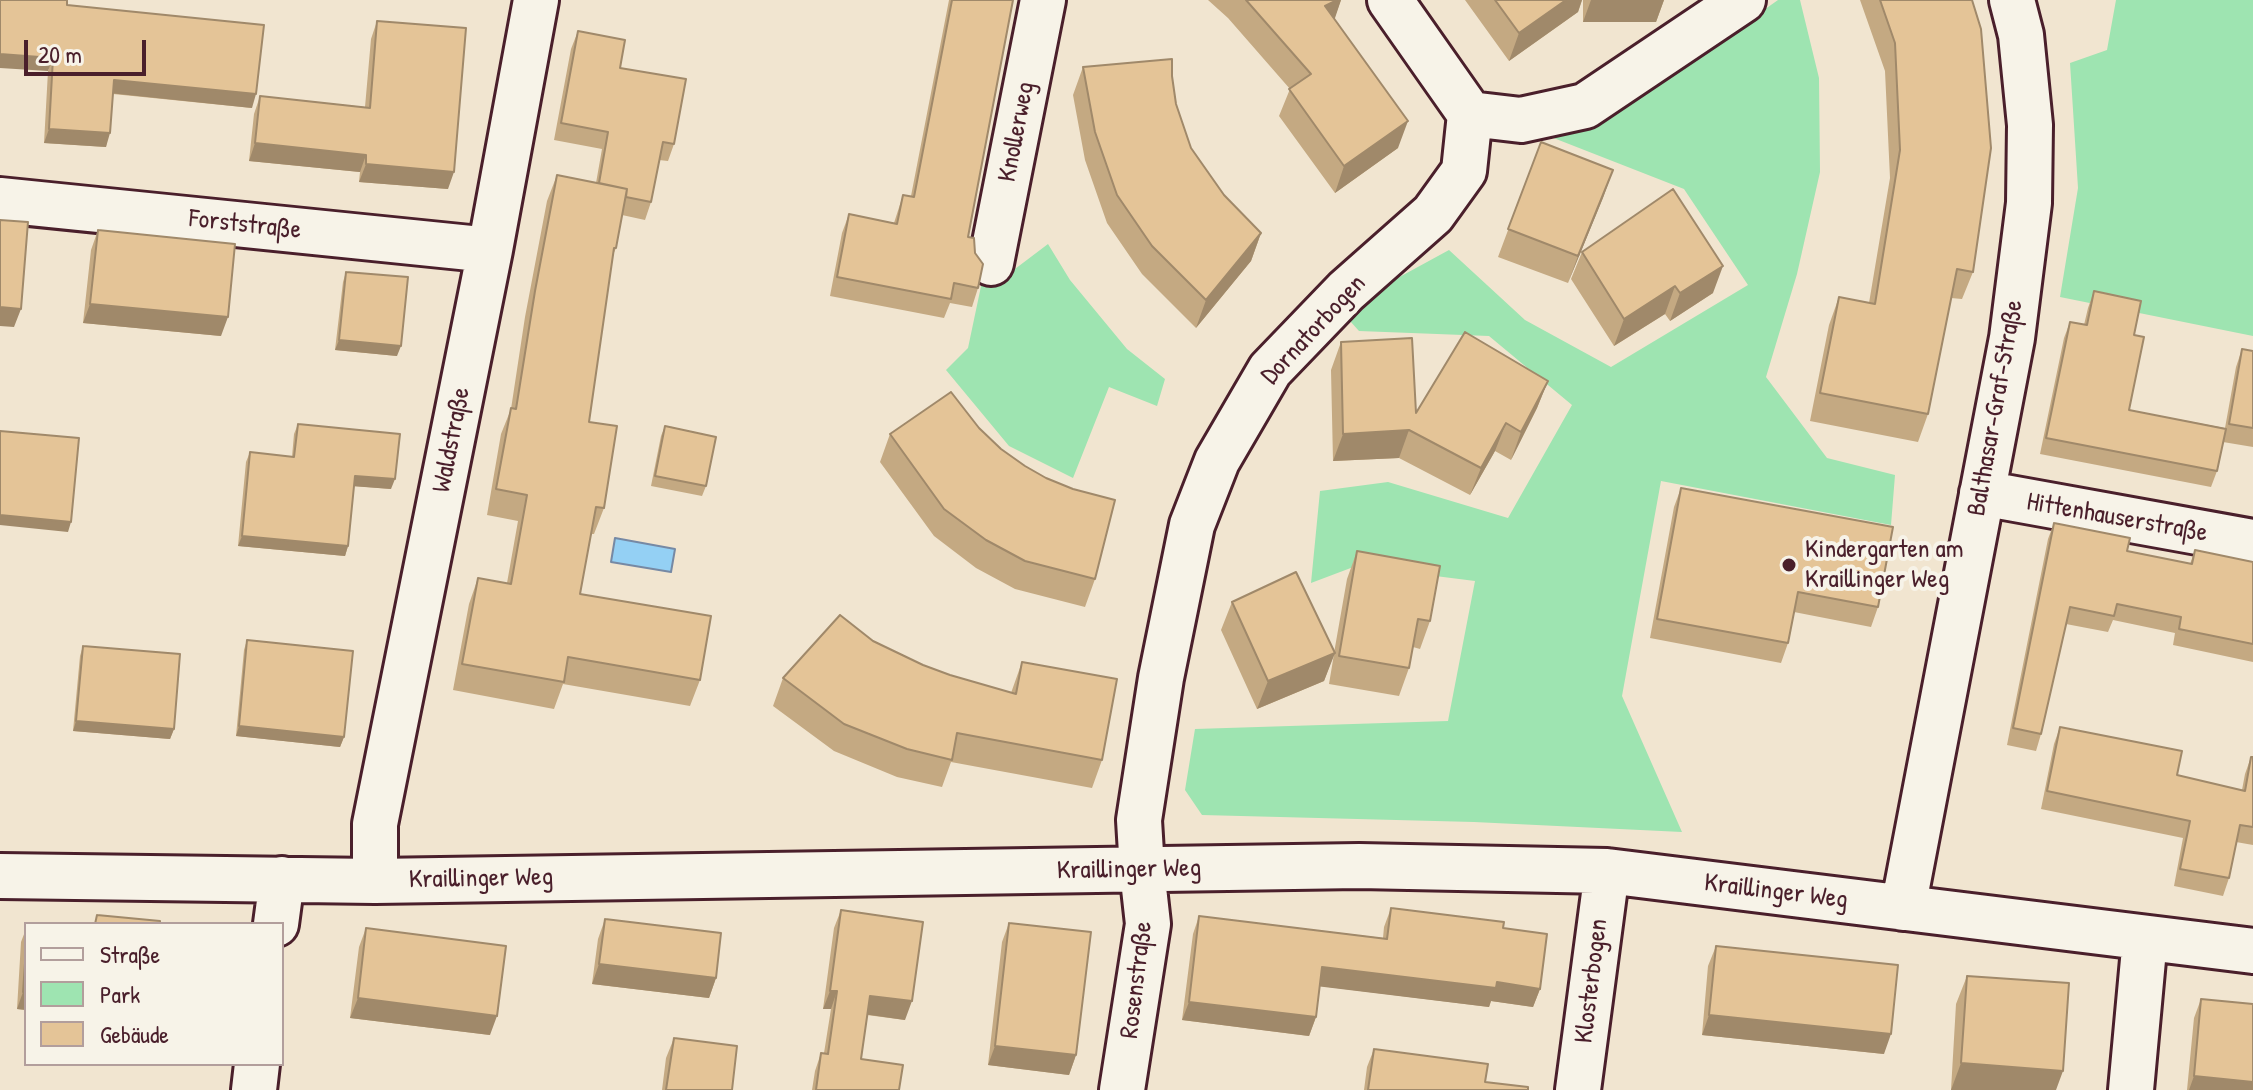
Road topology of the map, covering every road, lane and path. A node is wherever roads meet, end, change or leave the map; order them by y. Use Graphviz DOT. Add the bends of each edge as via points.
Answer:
graph roads {
  1 [pos="536,0"];
  2 [pos="1043,0"];
  3 [pos="1390,0"];
  4 [pos="1743,0"];
  5 [pos="2012,0"];
  6 [pos="1470,114"];
  7 [pos="0,200"];
  8 [pos="490,250"];
  9 [pos="991,263"];
  10 [pos="1982,493"];
  11 [pos="2253,542"];
  12 [pos="1142,870"];
  13 [pos="1607,871"];
  14 [pos="0,876"];
  15 [pos="282,879"];
  16 [pos="375,881"];
  17 [pos="1903,908"];
  18 [pos="276,922"];
  19 [pos="2145,938"];
  20 [pos="2253,951"];
  21 [pos="257,1066"];
  22 [pos="254,1090"];
  23 [pos="1122,1090"];
  24 [pos="1578,1090"];
  25 [pos="2131,1090"];
  1 -- 8 [label="street, Waldstraße"];
  2 -- 9 [label="street, Knollerweg"];
  3 -- 6 [label="street"];
  4 -- 6 [label="street" via="1585,106 1521,120"];
  5 -- 10 [label="street, Balthasar-Graf-Straße" via="2030,125 2029,203 2012,338"];
  6 -- 12 [label="street, Dornatorbogen" via="1464,171 1433,214 1346,291 1270,370 1217,461 1192,525 1161,678 1139,820"];
  7 -- 8 [label="street, Forststraße"];
  8 -- 16 [label="street, Waldstraße" via="375,824"];
  10 -- 11 [label="street, Hittenhauserstraße"];
  10 -- 17 [label="street, Balthasar-Graf-Straße"];
  12 -- 13 [label="street, Kraillinger Weg" via="1361,866"];
  12 -- 16 [label="street, Kraillinger Weg"];
  12 -- 23 [label="street, Rosenstraße" via="1148,924"];
  13 -- 17 [label="street, Kraillinger Weg"];
  13 -- 24 [label="street, Klosterbogen"];
  14 -- 15 [label="street, Kraillinger Weg"];
  15 -- 16 [label="street, Kraillinger Weg"];
  15 -- 18 [label="street"];
  17 -- 19 [label="street, Kraillinger Weg"];
  19 -- 20 [label="street, Kraillinger Weg"];
  19 -- 25 [label="street"];
  21 -- 22 [label="street"];
}
